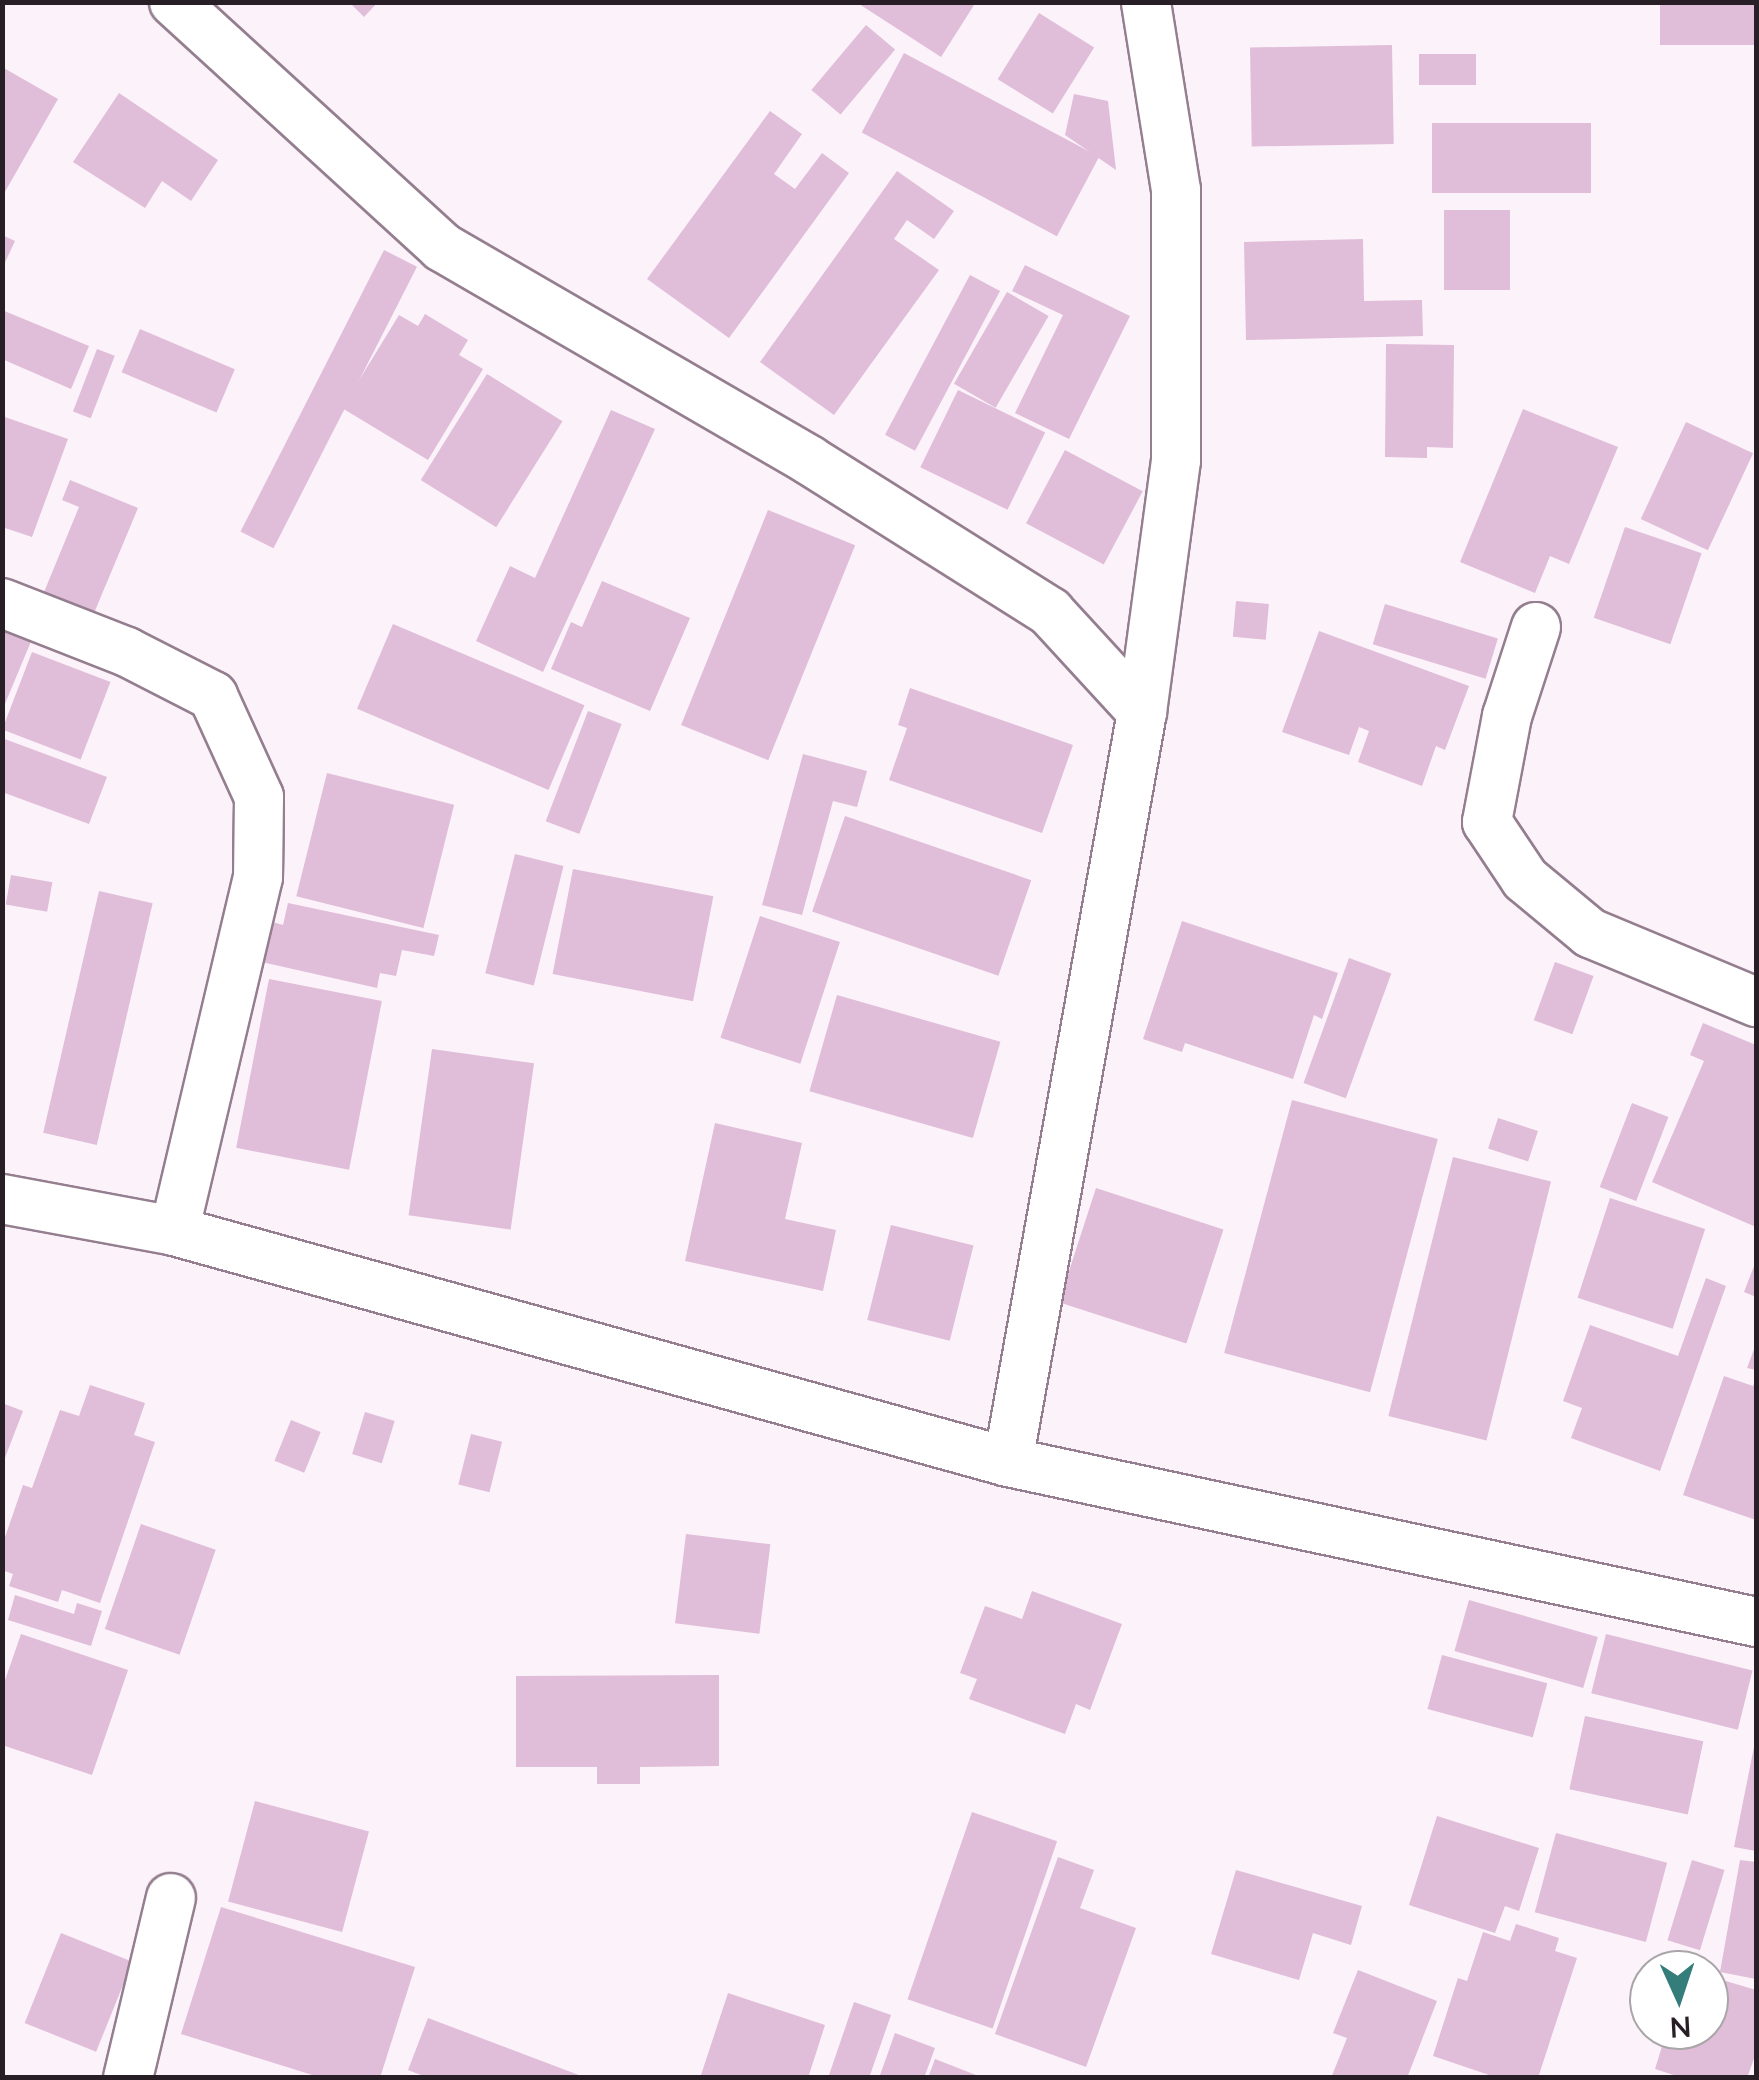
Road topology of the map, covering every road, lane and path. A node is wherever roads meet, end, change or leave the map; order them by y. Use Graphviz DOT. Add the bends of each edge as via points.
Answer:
graph roads {
  1 [pos="174,2"];
  2 [pos="1146,2"];
  3 [pos="2,604"];
  4 [pos="1536,627"];
  5 [pos="1142,712"];
  6 [pos="1756,1002"];
  7 [pos="2,1199"];
  8 [pos="174,1231"];
  9 [pos="1008,1462"];
  10 [pos="1756,1622"];
  11 [pos="171,1898"];
  12 [pos="128,2078"];
  1 -- 5 [label="street" via="442,247 808,460 1050,612"];
  2 -- 5 [label="street" via="1176,190 1176,460"];
  3 -- 8 [label="street" via="128,652 213,696 259,797 258,877"];
  4 -- 6 [label="street" via="1507,716 1486,822 1526,879 1590,932"];
  5 -- 9 [label="street"];
  7 -- 8 [label="street"];
  8 -- 9 [label="street"];
  9 -- 10 [label="street"];
  11 -- 12 [label="street"];
}
